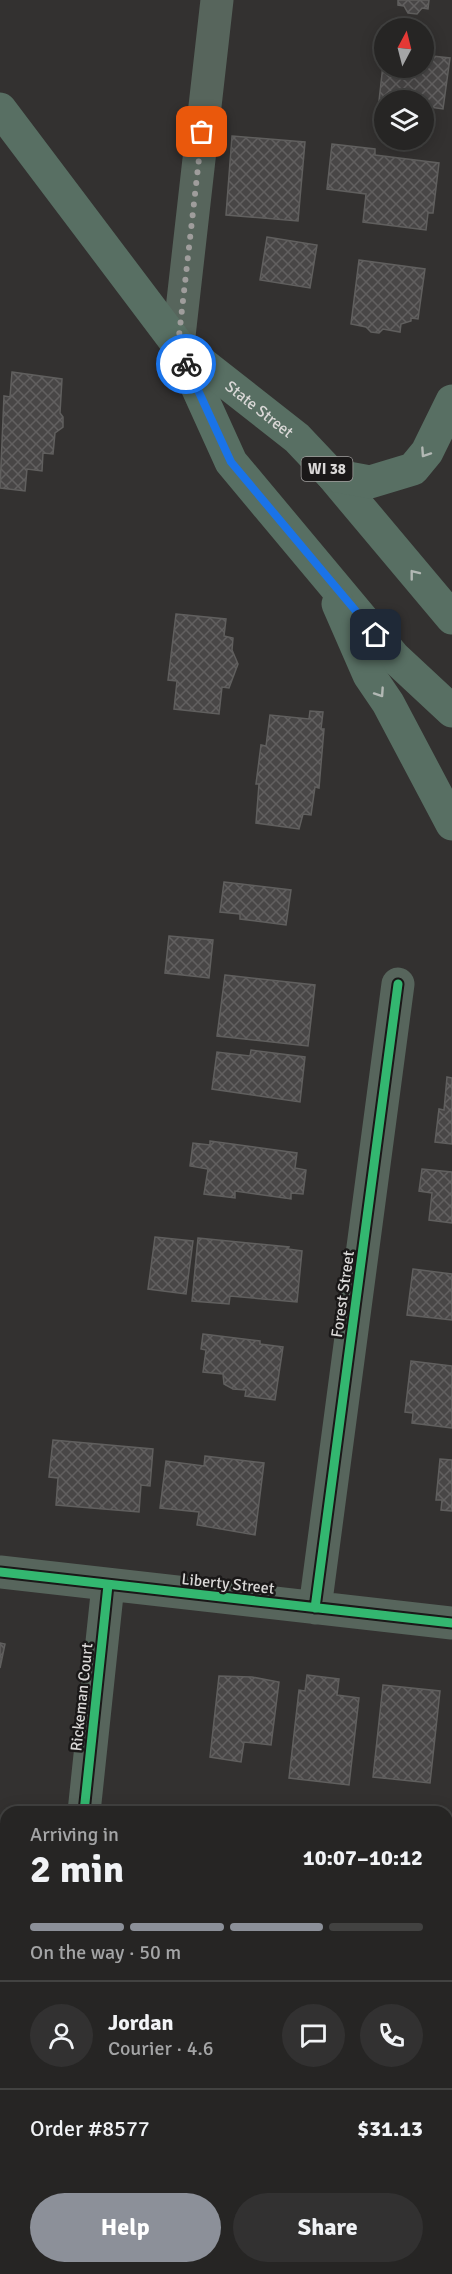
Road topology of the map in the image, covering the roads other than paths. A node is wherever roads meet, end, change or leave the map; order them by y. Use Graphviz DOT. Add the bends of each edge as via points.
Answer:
graph roads {
  1 [pos="217,0"];
  2 [pos="0,109"];
  3 [pos="178,345"];
  4 [pos="452,401"];
  5 [pos="332,475"];
  6 [pos="330,583"];
  7 [pos="452,618"];
  8 [pos="452,711"];
  9 [pos="452,824"];
  10 [pos="398,984"];
  11 [pos="0,1572"];
  12 [pos="108,1585"];
  13 [pos="315,1608"];
  14 [pos="452,1623"];
  15 [pos="85,1806"];
  1 -- 3 [label="street"];
  2 -- 3 [label="main road, State Street / WI 38"];
  3 -- 5 [label="main road, State Street / WI 38" via="297,438"];
  3 -- 6 [label="main road, State Street / WI 38" via="231,462"];
  4 -- 5 [label="main road, one-way" via="427,452 413,469 370,482"];
  7 -- 5 [label="main road, State Street / WI 38, one-way"];
  6 -- 8 [label="main road, State Street / WI 38" via="394,657"];
  6 -- 9 [label="main road, one-way" via="369,675"];
  10 -- 13 [label="street, Forest Street"];
  11 -- 12 [label="street, Liberty Street"];
  12 -- 13 [label="street, Liberty Street"];
  12 -- 15 [label="street, Rickeman Court"];
  13 -- 14 [label="street, Liberty Street"];
}
